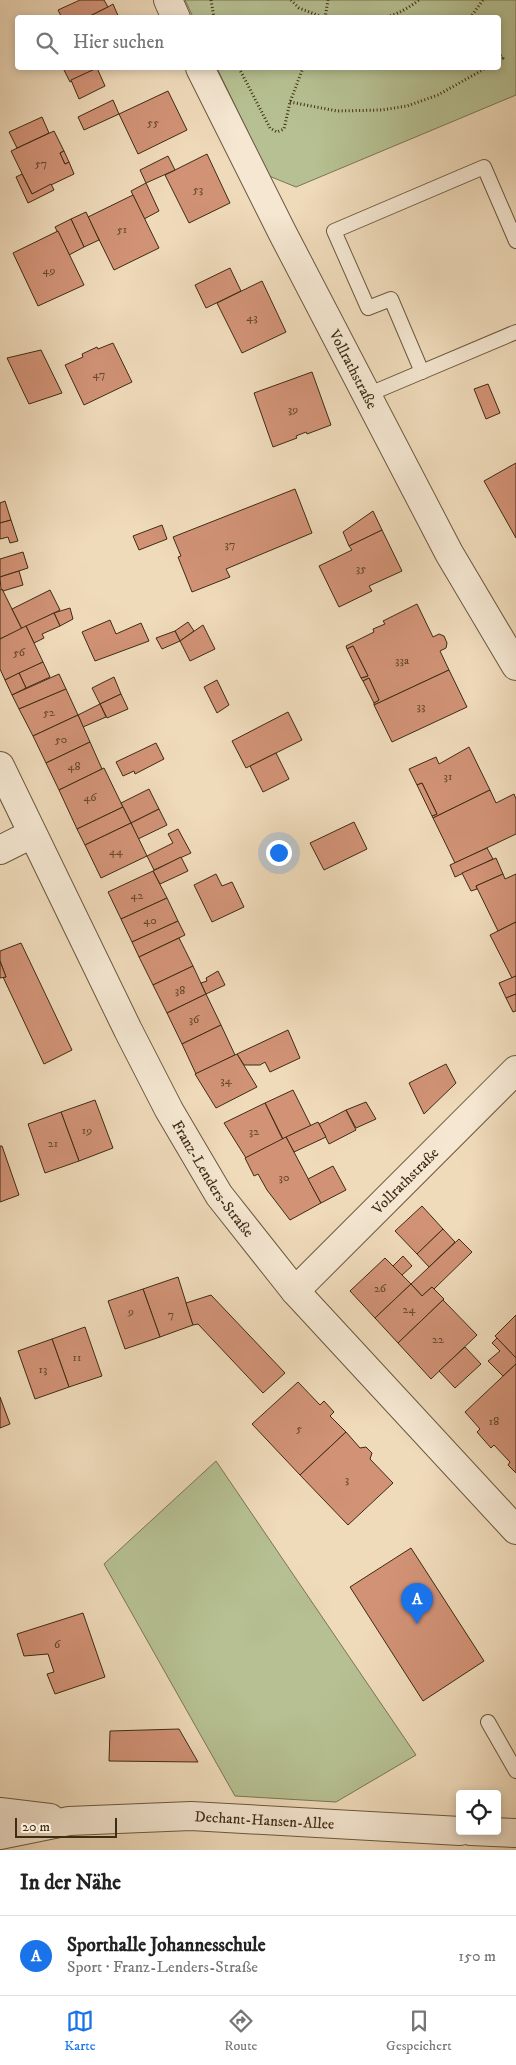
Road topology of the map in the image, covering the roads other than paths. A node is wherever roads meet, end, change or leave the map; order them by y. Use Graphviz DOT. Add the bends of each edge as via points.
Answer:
graph roads {
  1 [pos="168,0"];
  2 [pos="175,15"];
  3 [pos="201,70"];
  4 [pos="516,241"];
  5 [pos="516,332"];
  6 [pos="422,372"];
  7 [pos="367,395"];
  8 [pos="516,666"];
  9 [pos="0,766"];
  10 [pos="32,834"];
  11 [pos="0,850"];
  12 [pos="516,1070"];
  13 [pos="295,1291"];
  14 [pos="516,1530"];
  15 [pos="488,1722"];
  16 [pos="516,1771"];
  17 [pos="0,1812"];
  18 [pos="69,1821"];
  19 [pos="456,1831"];
  20 [pos="501,1833"];
  21 [pos="516,1834"];
  22 [pos="0,1835"];
  1 -- 2 [label="street"];
  3 -- 7 [label="street, Vollrathstraße"];
  4 -- 6 [label="lane" via="484,167 334,231 368,308 391,299"];
  5 -- 6 [label="lane"];
  6 -- 7 [label="lane"];
  7 -- 8 [label="street, Vollrathstraße" via="449,553"];
  9 -- 10 [label="street, Franz-Lenders-Straße"];
  10 -- 11 [label="street"];
  10 -- 13 [label="street, Franz-Lenders-Straße" via="169,1110 219,1195"];
  12 -- 13 [label="street, Vollrathstraße"];
  13 -- 14 [label="street, Franz-Lenders-Straße"];
  15 -- 16 [label="lane"];
  17 -- 18 [label="street, Dechant-Hansen-Allee"];
  18 -- 19 [label="street, Dechant-Hansen-Allee" via="191,1816"];
  18 -- 22 [label="street, Dechant-Hansen-Allee"];
  20 -- 21 [label="street"];
}
